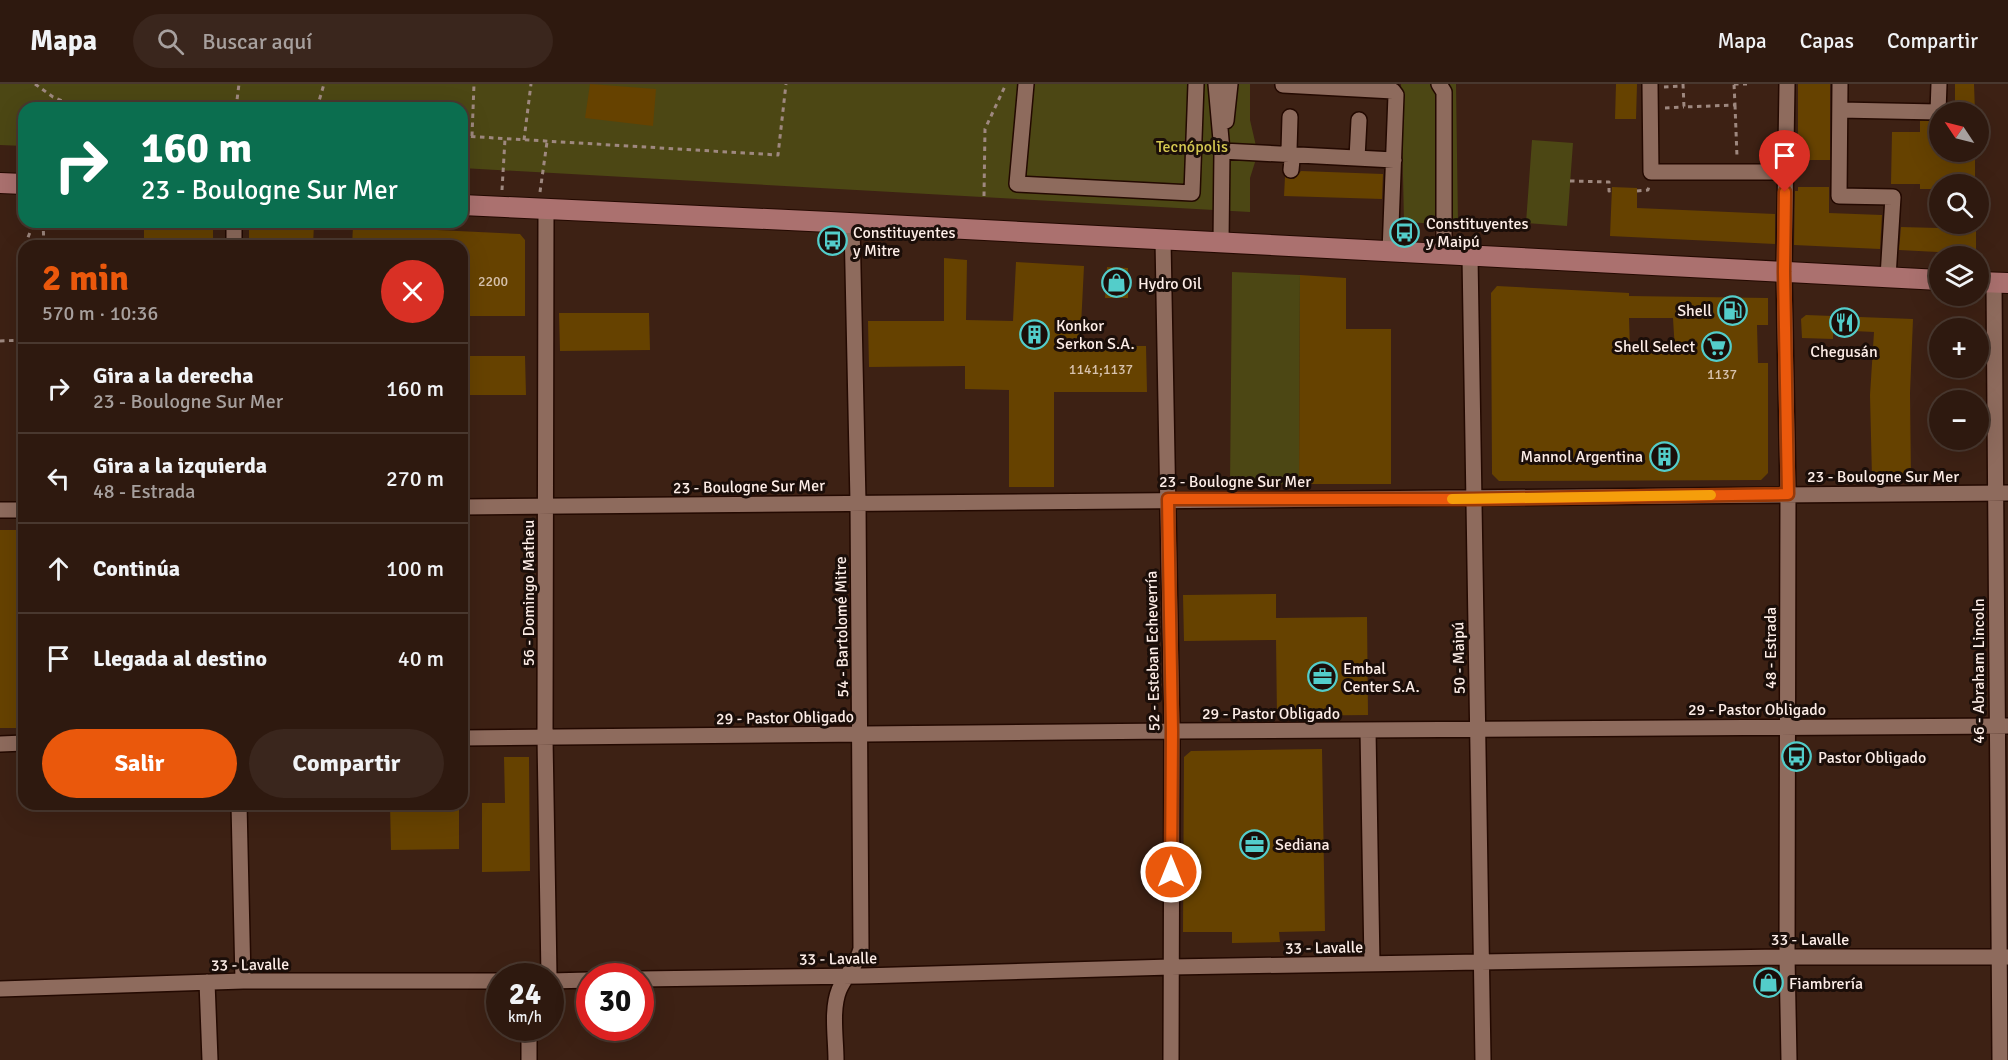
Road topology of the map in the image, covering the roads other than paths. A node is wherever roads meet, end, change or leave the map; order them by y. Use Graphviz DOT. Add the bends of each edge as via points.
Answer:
graph roads {
  1 [pos="1026,84"];
  2 [pos="1196,84"];
  3 [pos="1216,84"];
  4 [pos="1230,84"];
  5 [pos="1787,84"];
  6 [pos="1840,84"];
  7 [pos="1939,84"];
  8 [pos="1283,85"];
  9 [pos="1650,86"];
  10 [pos="1443,87"];
  11 [pos="1840,110"];
  12 [pos="1290,117"];
  13 [pos="1359,120"];
  14 [pos="1222,151"];
  15 [pos="1357,158"];
  16 [pos="1394,160"];
  17 [pos="1291,163"];
  18 [pos="1786,172"];
  19 [pos="0,183"];
  20 [pos="18,184"];
  21 [pos="468,205"];
  22 [pos="542,209"];
  23 [pos="852,223"];
  24 [pos="1164,240"];
  25 [pos="1221,243"];
  26 [pos="1390,252"];
  27 [pos="1444,255"];
  28 [pos="1470,256"];
  29 [pos="1784,272"];
  30 [pos="1888,277"];
  31 [pos="1929,279"];
  32 [pos="1994,282"];
  33 [pos="2001,493"];
  34 [pos="1788,494"];
  35 [pos="1168,499"];
  36 [pos="1473,499"];
  37 [pos="858,502"];
  38 [pos="547,506"];
  39 [pos="468,507"];
  40 [pos="0,510"];
  41 [pos="18,510"];
  42 [pos="2002,726"];
  43 [pos="1788,727"];
  44 [pos="1477,729"];
  45 [pos="1368,730"];
  46 [pos="1172,731"];
  47 [pos="860,735"];
  48 [pos="468,738"];
  49 [pos="545,738"];
  50 [pos="18,743"];
  51 [pos="0,744"];
  52 [pos="239,810"];
  53 [pos="1787,957"];
  54 [pos="2003,957"];
  55 [pos="549,963"];
  56 [pos="1482,963"];
  57 [pos="1372,964"];
  58 [pos="1171,967"];
  59 [pos="848,976"];
  60 [pos="654,979"];
  61 [pos="243,981"];
  62 [pos="486,981"];
  63 [pos="207,982"];
  64 [pos="0,989"];
  65 [pos="529,1041"];
  66 [pos="210,1060"];
  67 [pos="528,1060"];
  68 [pos="836,1060"];
  69 [pos="1171,1060"];
  70 [pos="1484,1060"];
  71 [pos="1789,1060"];
  72 [pos="2000,1060"];
  1 -- 2 [label="street" via="1017,184 1192,193"];
  3 -- 14 [label="street"];
  4 -- 14 [label="street"];
  5 -- 18 [label="street, 48 - Estrada"];
  6 -- 11 [label="street"];
  7 -- 11 [label="street" via="1938,112"];
  8 -- 16 [label="street" via="1393,91"];
  9 -- 18 [label="street" via="1651,172"];
  10 -- 27 [label="street"];
  11 -- 30 [label="street" via="1839,196 1893,197"];
  12 -- 17 [label="street"];
  13 -- 15 [label="street"];
  14 -- 17 [label="street"];
  14 -- 25 [label="street"];
  15 -- 16 [label="street" via="1377,167"];
  15 -- 17 [label="street"];
  16 -- 26 [label="street"];
  18 -- 29 [label="street, 48 - Estrada"];
  19 -- 20 [label="main road"];
  21 -- 22 [label="main road"];
  22 -- 23 [label="main road"];
  22 -- 38 [label="street, 56 - Domingo Matheu"];
  23 -- 24 [label="main road"];
  23 -- 37 [label="street, 54 - Bartolomé Mitre"];
  24 -- 25 [label="main road"];
  24 -- 35 [label="street, 52 - Esteban Echeverría"];
  25 -- 26 [label="main road"];
  26 -- 27 [label="main road"];
  27 -- 28 [label="main road"];
  28 -- 29 [label="main road"];
  28 -- 36 [label="street, 50 - Maipú"];
  29 -- 30 [label="main road"];
  29 -- 34 [label="street, 48 - Estrada"];
  30 -- 31 [label="main road"];
  32 -- 33 [label="street, 46 - Abraham Lincoln"];
  33 -- 34 [label="street, 23 - Boulogne Sur Mer"];
  33 -- 42 [label="street, 46 - Abraham Lincoln"];
  34 -- 36 [label="street, 23 - Boulogne Sur Mer"];
  34 -- 43 [label="street, 48 - Estrada"];
  35 -- 36 [label="street, 23 - Boulogne Sur Mer"];
  35 -- 37 [label="street, 23 - Boulogne Sur Mer"];
  35 -- 46 [label="street, 52 - Esteban Echeverría"];
  36 -- 44 [label="street, 50 - Maipú"];
  37 -- 38 [label="street, 23 - Boulogne Sur Mer"];
  37 -- 47 [label="street, 54 - Bartolomé Mitre"];
  38 -- 39 [label="street, 23 - Boulogne Sur Mer"];
  38 -- 49 [label="street, 56 - Domingo Matheu"];
  40 -- 41 [label="street"];
  42 -- 43 [label="street, 29 - Pastor Obligado"];
  42 -- 54 [label="street, 46 - Abraham Lincoln"];
  43 -- 44 [label="street, 29 - Pastor Obligado"];
  43 -- 53 [label="street, 48 - Estrada"];
  44 -- 45 [label="street, 29 - Pastor Obligado"];
  44 -- 56 [label="street, 50 - Maipú"];
  45 -- 46 [label="street, 29 - Pastor Obligado"];
  45 -- 57 [label="street"];
  46 -- 47 [label="street, 29 - Pastor Obligado"];
  46 -- 58 [label="street, 52 - Esteban Echeverría"];
  47 -- 49 [label="street, 29 - Pastor Obligado"];
  47 -- 59 [label="street, 54 - Bartolomé Mitre" via="861,949"];
  48 -- 49 [label="street, 29 - Pastor Obligado"];
  49 -- 55 [label="street, 56 - Domingo Matheu"];
  50 -- 51 [label="street"];
  52 -- 61 [label="street"];
  53 -- 54 [label="street, 33 - Lavalle"];
  53 -- 56 [label="street, 33 - Lavalle"];
  53 -- 71 [label="street, 48 - Estrada"];
  54 -- 72 [label="street, 46 - Abraham Lincoln"];
  56 -- 57 [label="street, 33 - Lavalle"];
  56 -- 70 [label="street, 50 - Maipú"];
  57 -- 58 [label="street, 33 - Lavalle"];
  58 -- 59 [label="street, 33 - Lavalle"];
  58 -- 69 [label="street, 52 - Esteban Echeverría"];
  59 -- 60 [label="street, 33 - Lavalle"];
  59 -- 68 [label="street, 54 - Bartolomé Mitre" via="836,1003"];
  61 -- 62 [label="street, 33 - Lavalle"];
  61 -- 63 [label="street, 33 - Lavalle"];
  63 -- 64 [label="street, 33 - Lavalle"];
  63 -- 66 [label="street"];
  65 -- 67 [label="street"];
}
